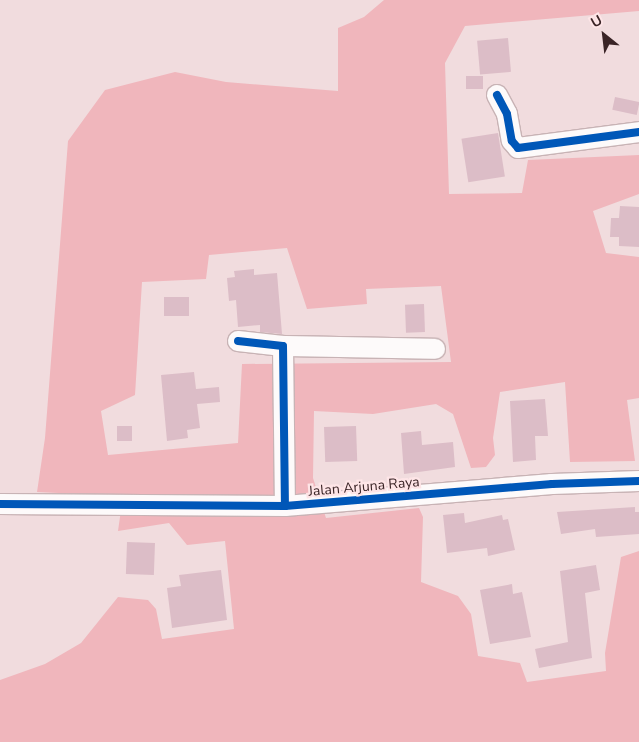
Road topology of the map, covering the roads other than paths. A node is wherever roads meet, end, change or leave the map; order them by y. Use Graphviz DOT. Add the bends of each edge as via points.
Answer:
graph roads {
  1 [pos="497,95"];
  2 [pos="639,132"];
  3 [pos="238,340"];
  4 [pos="283,346"];
  5 [pos="435,349"];
  6 [pos="639,481"];
  7 [pos="0,504"];
  8 [pos="285,506"];
  1 -- 2 [label="street" via="506,114 512,141 518,148"];
  3 -- 4 [label="street"];
  4 -- 5 [label="street"];
  4 -- 8 [label="street"];
  6 -- 8 [label="street, Jalan Arjuna Raya" via="552,484"];
  7 -- 8 [label="street, Jalan Arjuna Raya"];
}
